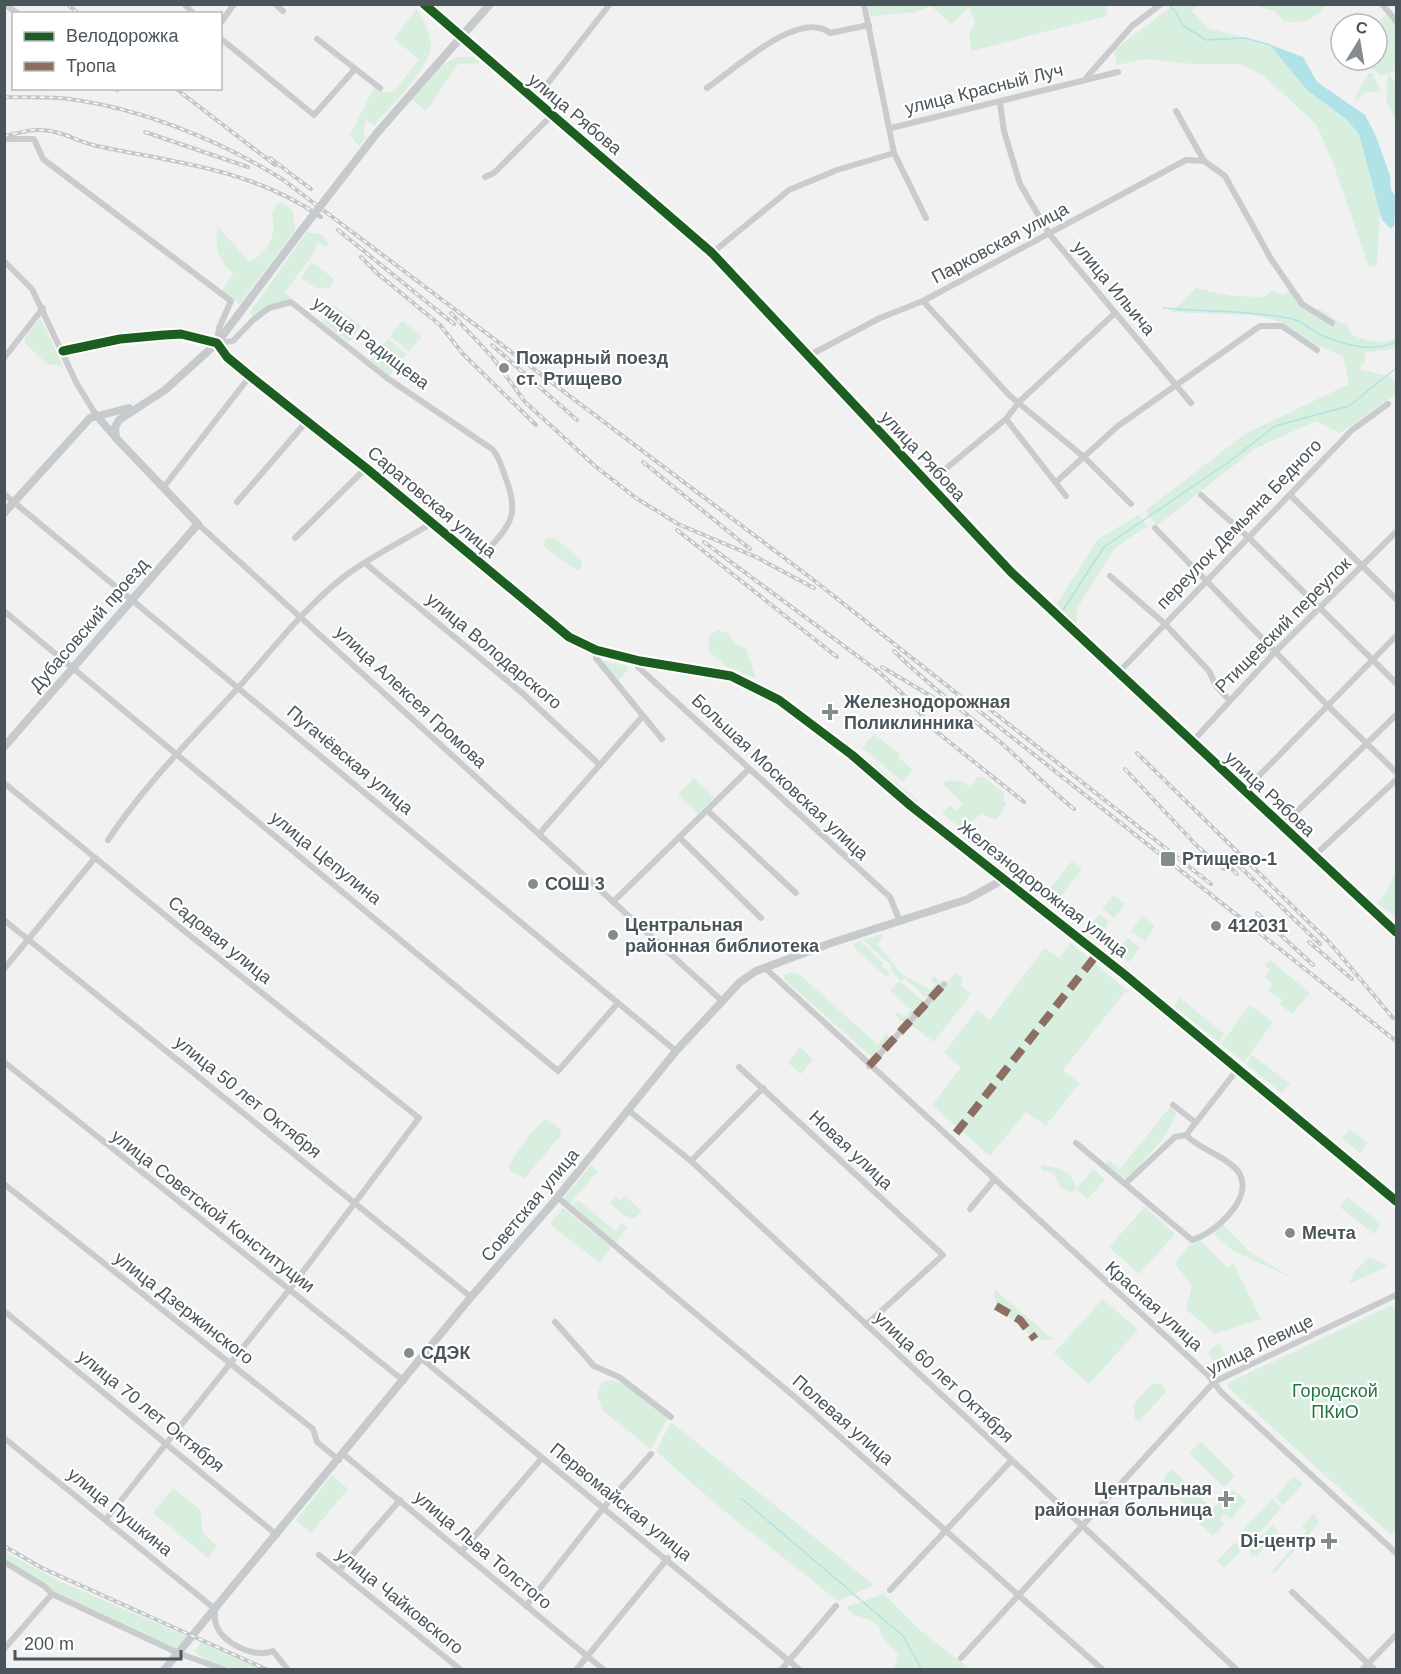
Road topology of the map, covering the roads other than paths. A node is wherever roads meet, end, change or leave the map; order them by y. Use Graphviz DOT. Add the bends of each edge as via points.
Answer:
graph roads {
  1 [pos="234,4"];
  2 [pos="275,4"];
  3 [pos="424,4"];
  4 [pos="490,4"];
  5 [pos="610,4"];
  6 [pos="864,4"];
  7 [pos="1161,4"];
  8 [pos="1382,4"];
  9 [pos="283,11"];
  10 [pos="1394,13"];
  11 [pos="222,21"];
  12 [pos="1396,21"];
  13 [pos="869,25"];
  14 [pos="317,39"];
  15 [pos="460,39"];
  16 [pos="222,40"];
  17 [pos="354,70"];
  18 [pos="1118,72"];
  19 [pos="1084,80"];
  20 [pos="380,88"];
  21 [pos="707,88"];
  22 [pos="534,101"];
  23 [pos="999,103"];
  24 [pos="1176,111"];
  25 [pos="551,116"];
  26 [pos="891,128"];
  27 [pos="4,139"];
  28 [pos="894,153"];
  29 [pos="1204,161"];
  30 [pos="485,177"];
  31 [pos="926,218"];
  32 [pos="1050,235"];
  33 [pos="712,253"];
  34 [pos="4,261"];
  35 [pos="923,300"];
  36 [pos="43,308"];
  37 [pos="1114,314"];
  38 [pos="1332,324"];
  39 [pos="217,343"];
  40 [pos="1317,350"];
  41 [pos="63,351"];
  42 [pos="808,356"];
  43 [pos="4,358"];
  44 [pos="250,376"];
  45 [pos="1177,386"];
  46 [pos="1018,402"];
  47 [pos="1191,403"];
  48 [pos="1388,404"];
  49 [pos="136,407"];
  50 [pos="96,415"];
  51 [pos="1006,418"];
  52 [pos="307,421"];
  53 [pos="116,438"];
  54 [pos="1084,457"];
  55 [pos="366,468"];
  56 [pos="1056,482"];
  57 [pos="926,485"];
  58 [pos="163,488"];
  59 [pos="4,494"];
  60 [pos="1201,495"];
  61 [pos="1290,495"];
  62 [pos="1066,496"];
  63 [pos="14,502"];
  64 [pos="237,502"];
  65 [pos="1131,504"];
  66 [pos="4,513"];
  67 [pos="432,523"];
  68 [pos="198,524"];
  69 [pos="1155,528"];
  70 [pos="1396,532"];
  71 [pos="1248,537"];
  72 [pos="295,538"];
  73 [pos="479,562"];
  74 [pos="366,564"];
  75 [pos="1363,566"];
  76 [pos="1110,576"];
  77 [pos="1205,582"];
  78 [pos="132,598"];
  79 [pos="1396,599"];
  80 [pos="1321,608"];
  81 [pos="4,611"];
  82 [pos="301,615"];
  83 [pos="1164,623"];
  84 [pos="1396,636"];
  85 [pos="596,650"];
  86 [pos="1275,652"];
  87 [pos="1373,660"];
  88 [pos="640,661"];
  89 [pos="72,667"];
  90 [pos="1118,673"];
  91 [pos="1396,683"];
  92 [pos="239,687"];
  93 [pos="1229,700"];
  94 [pos="1327,705"];
  95 [pos="1396,715"];
  96 [pos="642,717"];
  97 [pos="662,739"];
  98 [pos="1192,742"];
  99 [pos="1367,742"];
  100 [pos="4,747"];
  101 [pos="175,754"];
  102 [pos="600,765"];
  103 [pos="749,769"];
  104 [pos="1396,771"];
  105 [pos="1396,780"];
  106 [pos="4,783"];
  107 [pos="1244,792"];
  108 [pos="708,812"];
  109 [pos="1281,827"];
  110 [pos="539,834"];
  111 [pos="679,837"];
  112 [pos="108,840"];
  113 [pos="1313,857"];
  114 [pos="95,858"];
  115 [pos="1004,879"];
  116 [pos="796,893"];
  117 [pos="613,902"];
  118 [pos="761,918"];
  119 [pos="899,919"];
  120 [pos="4,920"];
  121 [pos="1396,932"];
  122 [pos="28,939"];
  123 [pos="765,968"];
  124 [pos="4,969"];
  125 [pos="944,984"];
  126 [pos="721,1000"];
  127 [pos="618,1003"];
  128 [pos="676,1051"];
  129 [pos="4,1062"];
  130 [pos="869,1066"];
  131 [pos="739,1067"];
  132 [pos="1237,1070"];
  133 [pos="763,1088"];
  134 [pos="1173,1105"];
  135 [pos="628,1110"];
  136 [pos="1195,1122"];
  137 [pos="1186,1135"];
  138 [pos="1076,1143"];
  139 [pos="691,1161"];
  140 [pos="994,1180"];
  141 [pos="1126,1183"];
  142 [pos="4,1184"];
  143 [pos="557,1197"];
  144 [pos="1396,1201"];
  145 [pos="356,1203"];
  146 [pos="970,1209"];
  147 [pos="289,1290"];
  148 [pos="1396,1295"];
  149 [pos="471,1297"];
  150 [pos="4,1311"];
  151 [pos="555,1322"];
  152 [pos="866,1325"];
  153 [pos="422,1359"];
  154 [pos="231,1364"];
  155 [pos="404,1381"];
  156 [pos="1214,1382"];
  157 [pos="671,1417"];
  158 [pos="4,1438"];
  159 [pos="168,1443"];
  160 [pos="651,1454"];
  161 [pos="341,1457"];
  162 [pos="542,1458"];
  163 [pos="1011,1461"];
  164 [pos="400,1500"];
  165 [pos="604,1507"];
  166 [pos="106,1519"];
  167 [pos="1082,1526"];
  168 [pos="946,1532"];
  169 [pos="277,1535"];
  170 [pos="461,1552"];
  171 [pos="1396,1553"];
  172 [pos="319,1555"];
  173 [pos="668,1558"];
  174 [pos="4,1562"];
  175 [pos="339,1570"];
  176 [pos="890,1590"];
  177 [pos="1292,1592"];
  178 [pos="52,1594"];
  179 [pos="1020,1596"];
  180 [pos="526,1606"];
  181 [pos="836,1606"];
  182 [pos="215,1609"];
  183 [pos="1396,1635"];
  184 [pos="5,1648"];
  185 [pos="178,1653"];
  186 [pos="587,1656"];
  187 [pos="962,1658"];
  188 [pos="788,1660"];
  189 [pos="1368,1663"];
  190 [pos="164,1670"];
  191 [pos="225,1670"];
  192 [pos="288,1670"];
  193 [pos="461,1670"];
  194 [pos="576,1670"];
  195 [pos="604,1670"];
  196 [pos="781,1670"];
  197 [pos="800,1670"];
  198 [pos="1103,1670"];
  199 [pos="1237,1670"];
  200 [pos="1362,1670"];
  201 [pos="1375,1670"];
  1 -- 11 [label="street"];
  2 -- 9 [label="street"];
  3 -- 15 [label="street, улица Рябова"];
  4 -- 15 [label="main road"];
  5 -- 22 [label="street"];
  6 -- 13 [label="street, улица Красный Луч"];
  7 -- 19 [label="street, улица Красный Луч" via="1132,26"];
  8 -- 10 [label="street"];
  10 -- 12 [label="street"];
  13 -- 21 [label="street" via="830,33 822,27 808,26 782,35"];
  13 -- 26 [label="street, улица Красный Луч"];
  14 -- 17 [label="street"];
  15 -- 22 [label="street, улица Рябова"];
  15 -- 39 [label="main road, bridge" via="377,133"];
  16 -- 17 [label="street" via="314,115"];
  17 -- 20 [label="street"];
  18 -- 19 [label="street, улица Красный Луч"];
  19 -- 23 [label="street, улица Красный Луч"];
  22 -- 25 [label="street, улица Рябова"];
  23 -- 26 [label="street, улица Красный Луч"];
  23 -- 32 [label="street, улица Ильича" via="1020,184"];
  24 -- 29 [label="street"];
  25 -- 30 [label="street" via="494,173"];
  25 -- 33 [label="street, улица Рябова"];
  26 -- 28 [label="street, улица Красный Луч"];
  27 -- 39 [label="street" via="34,139 43,159 231,301"];
  28 -- 31 [label="street, улица Красный Луч"];
  28 -- 33 [label="street" via="789,190"];
  29 -- 32 [label="street, Парковская улица" via="1186,160"];
  29 -- 38 [label="street" via="1224,176 1271,259 1302,304"];
  32 -- 35 [label="street, Парковская улица"];
  32 -- 37 [label="street, улица Ильича"];
  33 -- 42 [label="street, улица Рябова"];
  34 -- 36 [label="street" via="32,289"];
  35 -- 42 [label="street, Парковская улица"];
  35 -- 46 [label="street"];
  36 -- 41 [label="street"];
  36 -- 43 [label="street"];
  37 -- 45 [label="street, улица Ильича"];
  37 -- 46 [label="street"];
  39 -- 41 [label="street" via="181,334 120,339"];
  39 -- 44 [label="street, Саратовская улица"];
  39 -- 49 [label="main road" via="165,390"];
  39 -- 73 [label="street, улица Радищева" via="233,341 269,308 291,302 387,378 492,449 514,506 512,519"];
  40 -- 45 [label="street" via="1282,326 1260,326"];
  41 -- 50 [label="street"];
  42 -- 57 [label="street, улица Рябова"];
  44 -- 52 [label="street, Саратовская улица"];
  44 -- 58 [label="street"];
  45 -- 47 [label="street, улица Ильича"];
  45 -- 54 [label="street" via="1118,426"];
  46 -- 51 [label="street"];
  46 -- 54 [label="street"];
  48 -- 61 [label="street, переулок Демьяна Бедного" via="1352,430"];
  49 -- 50 [label="main road"];
  49 -- 53 [label="main road" via="119,420"];
  50 -- 53 [label="main road, улица Алексея Громова"];
  50 -- 63 [label="main road" via="80,427"];
  51 -- 56 [label="street"];
  51 -- 57 [label="street"];
  52 -- 55 [label="street, Саратовская улица"];
  52 -- 64 [label="street"];
  53 -- 58 [label="main road, улица Алексея Громова"];
  54 -- 56 [label="street"];
  54 -- 65 [label="street"];
  55 -- 67 [label="street, Саратовская улица"];
  55 -- 72 [label="street"];
  56 -- 62 [label="street"];
  57 -- 90 [label="street, улица Рябова"];
  58 -- 68 [label="main road, улица Алексея Громова"];
  59 -- 63 [label="street, Пугачёвская улица"];
  60 -- 71 [label="street"];
  61 -- 71 [label="street, переулок Демьяна Бедного"];
  61 -- 75 [label="street"];
  63 -- 66 [label="main road"];
  63 -- 78 [label="street, Пугачёвская улица"];
  67 -- 73 [label="street, Саратовская улица"];
  67 -- 74 [label="street"];
  68 -- 78 [label="main road, Дубасовский проезд"];
  68 -- 82 [label="street, улица Алексея Громова"];
  69 -- 77 [label="street"];
  70 -- 75 [label="street, Ртищевский переулок"];
  71 -- 77 [label="street, переулок Демьяна Бедного"];
  71 -- 80 [label="street"];
  73 -- 85 [label="street, Саратовская улица" via="569,636"];
  74 -- 82 [label="street"];
  74 -- 102 [label="street, улица Володарского" via="521,692"];
  75 -- 79 [label="street"];
  75 -- 80 [label="street, Ртищевский переулок"];
  76 -- 83 [label="street"];
  77 -- 83 [label="street, переулок Демьяна Бедного"];
  77 -- 86 [label="street"];
  78 -- 89 [label="main road, Дубасовский проезд"];
  78 -- 92 [label="street, Пугачёвская улица"];
  80 -- 86 [label="street, Ртищевский переулок"];
  80 -- 87 [label="street"];
  81 -- 89 [label="street, улица Цепулина"];
  82 -- 92 [label="street"];
  82 -- 110 [label="street, улица Алексея Громова"];
  83 -- 90 [label="street, переулок Демьяна Бедного"];
  83 -- 93 [label="street" via="1209,671"];
  84 -- 87 [label="street"];
  85 -- 88 [label="street, Саратовская улица"];
  85 -- 96 [label="street" via="596,658"];
  86 -- 93 [label="street, Ртищевский переулок"];
  86 -- 94 [label="street"];
  87 -- 91 [label="street"];
  87 -- 94 [label="street"];
  88 -- 103 [label="street, Большая Московская улица" via="638,667"];
  88 -- 115 [label="street, Железнодорожная улица" via="730,676 779,700"];
  89 -- 100 [label="main road, Дубасовский проезд"];
  89 -- 101 [label="street, улица Цепулина"];
  90 -- 98 [label="street, улица Рябова"];
  92 -- 101 [label="street"];
  92 -- 127 [label="street, Пугачёвская улица"];
  93 -- 98 [label="street, Ртищевский переулок"];
  94 -- 99 [label="street"];
  94 -- 107 [label="street"];
  95 -- 99 [label="street"];
  96 -- 97 [label="street"];
  96 -- 102 [label="street"];
  98 -- 107 [label="street, улица Рябова"];
  99 -- 104 [label="street"];
  99 -- 109 [label="street"];
  101 -- 112 [label="street"];
  101 -- 127 [label="street, улица Цепулина" via="558,1071"];
  102 -- 110 [label="street"];
  103 -- 108 [label="street"];
  103 -- 119 [label="street, Большая Московская улица" via="890,897"];
  105 -- 113 [label="street"];
  106 -- 114 [label="street, Садовая улица"];
  107 -- 109 [label="street, улица Рябова"];
  108 -- 111 [label="street"];
  108 -- 116 [label="street"];
  109 -- 113 [label="street, улица Рябова"];
  110 -- 117 [label="street, улица Алексея Громова"];
  111 -- 117 [label="street"];
  111 -- 118 [label="street"];
  113 -- 121 [label="street, улица Рябова"];
  114 -- 122 [label="street"];
  114 -- 145 [label="street, Садовая улица" via="419,1118"];
  115 -- 119 [label="main road, Советская улица" via="930,914"];
  115 -- 132 [label="street, Железнодорожная улица"];
  117 -- 126 [label="street, улица Алексея Громова"];
  119 -- 123 [label="main road, Советская улица"];
  120 -- 122 [label="street, улица 50 лет Октября"];
  122 -- 124 [label="street"];
  122 -- 145 [label="street, улица 50 лет Октября"];
  123 -- 126 [label="main road, Советская улица" via="748,975"];
  123 -- 130 [label="street, Красная улица"];
  125 -- 130 [label="street"];
  126 -- 128 [label="main road, Советская улица"];
  127 -- 128 [label="street, Пугачёвская улица"];
  128 -- 135 [label="main road, Советская улица"];
  129 -- 147 [label="street, улица Советской Конституции"];
  130 -- 140 [label="street, Красная улица"];
  131 -- 133 [label="street, Новая улица"];
  132 -- 136 [label="street"];
  132 -- 144 [label="street, Железнодорожная улица"];
  133 -- 139 [label="street"];
  133 -- 152 [label="street, Новая улица" via="943,1255"];
  134 -- 136 [label="street"];
  135 -- 139 [label="street, улица 60 лет Октября"];
  135 -- 143 [label="main road, Советская улица"];
  136 -- 137 [label="street"];
  137 -- 141 [label="street" via="1175,1137"];
  137 -- 141 [label="street" via="1236,1169 1240,1176 1237,1205 1215,1229 1192,1240"];
  138 -- 141 [label="street"];
  139 -- 152 [label="street, улица 60 лет Октября"];
  140 -- 146 [label="street"];
  140 -- 156 [label="street, Красная улица"];
  142 -- 154 [label="street, улица Дзержинского"];
  143 -- 149 [label="main road, Советская улица"];
  143 -- 168 [label="street, Полевая улица" via="762,1368"];
  145 -- 147 [label="street"];
  145 -- 149 [label="street, улица 50 лет Октября"];
  147 -- 154 [label="street"];
  147 -- 155 [label="street, улица Советской Конституции"];
  148 -- 156 [label="street, улица Левице"];
  149 -- 153 [label="main road, Советская улица"];
  150 -- 159 [label="street, улица 70 лет Октября"];
  151 -- 157 [label="street" via="594,1366 619,1377"];
  152 -- 163 [label="street, улица 60 лет Октября"];
  153 -- 155 [label="main road, Советская улица"];
  153 -- 162 [label="street, Первомайская улица"];
  154 -- 159 [label="street"];
  154 -- 161 [label="street, улица Дзержинского" via="313,1429 317,1442"];
  155 -- 161 [label="main road, Советская улица"];
  156 -- 167 [label="street, улица Левице"];
  156 -- 171 [label="street, Красная улица"];
  158 -- 166 [label="street, улица Пушкина"];
  159 -- 166 [label="street"];
  159 -- 169 [label="street, улица 70 лет Октября"];
  160 -- 165 [label="street"];
  161 -- 164 [label="street, улица Льва Толстого"];
  161 -- 169 [label="main road, Советская улица"];
  162 -- 165 [label="street, Первомайская улица"];
  162 -- 170 [label="street"];
  163 -- 167 [label="street, улица 60 лет Октября"];
  163 -- 168 [label="street"];
  164 -- 170 [label="street, улица Льва Толстого"];
  164 -- 175 [label="street"];
  165 -- 173 [label="street, Первомайская улица"];
  165 -- 180 [label="street"];
  166 -- 182 [label="street, улица Пушкина"];
  167 -- 179 [label="street, улица Левице"];
  167 -- 199 [label="street, улица 60 лет Октября"];
  168 -- 176 [label="street"];
  168 -- 179 [label="street, Полевая улица"];
  169 -- 182 [label="main road, Советская улица"];
  170 -- 180 [label="street, улица Льва Толстого"];
  172 -- 175 [label="street, улица Чайковского"];
  173 -- 186 [label="street"];
  173 -- 188 [label="street, Первомайская улица"];
  174 -- 178 [label="street"];
  175 -- 193 [label="street, улица Чайковского"];
  177 -- 189 [label="street"];
  178 -- 184 [label="street"];
  178 -- 185 [label="street"];
  179 -- 187 [label="street, улица Левице"];
  179 -- 198 [label="street, Полевая улица"];
  180 -- 186 [label="street, улица Льва Толстого"];
  181 -- 188 [label="street"];
  182 -- 185 [label="main road, Советская улица"];
  182 -- 192 [label="street" via="222,1636 246,1650 273,1652"];
  183 -- 189 [label="street"];
  185 -- 190 [label="main road, Советская улица"];
  185 -- 191 [label="street"];
  186 -- 194 [label="street"];
  186 -- 195 [label="street, улица Льва Толстого"];
  188 -- 196 [label="street"];
  188 -- 197 [label="street, Первомайская улица"];
  189 -- 200 [label="street"];
  189 -- 201 [label="street"];
}
